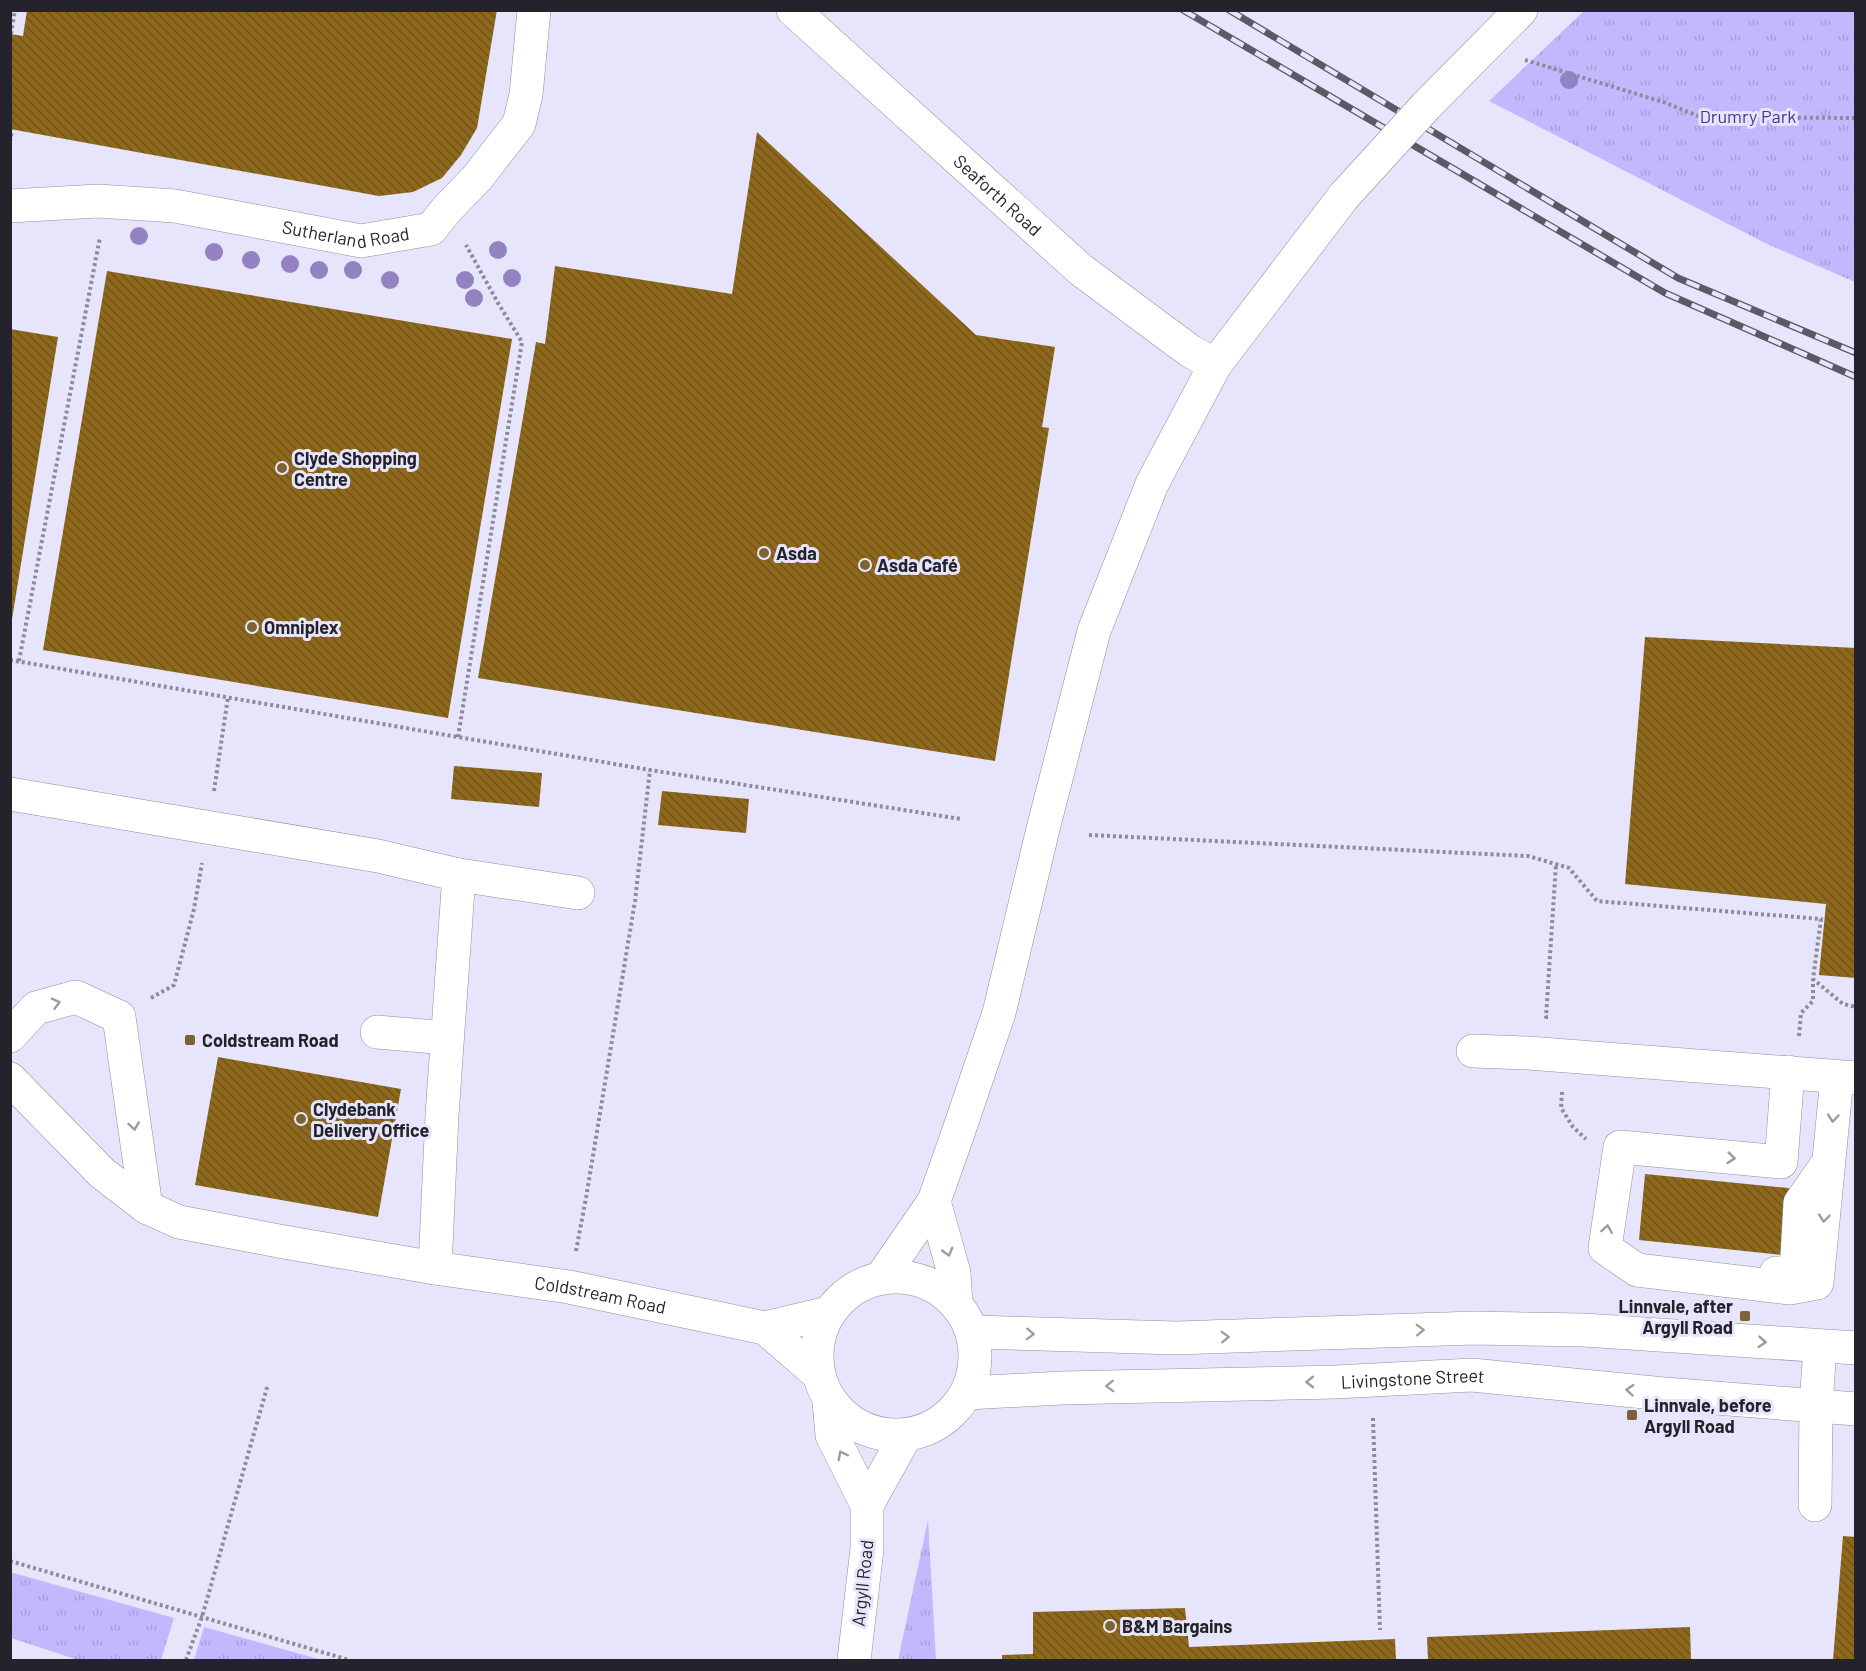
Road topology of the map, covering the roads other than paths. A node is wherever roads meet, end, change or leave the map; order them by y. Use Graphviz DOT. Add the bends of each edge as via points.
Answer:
graph roads {
  1 [pos="534,10"];
  2 [pos="792,10"];
  3 [pos="1521,10"];
  4 [pos="10,206"];
  5 [pos="1215,365"];
  6 [pos="10,794"];
  7 [pos="459,875"];
  8 [pos="578,893"];
  9 [pos="377,1032"];
  10 [pos="10,1036"];
  11 [pos="447,1038"];
  12 [pos="1473,1051"];
  13 [pos="1788,1072"];
  14 [pos="1846,1077"];
  15 [pos="10,1079"];
  16 [pos="934,1201"];
  17 [pos="146,1207"];
  18 [pos="435,1268"];
  19 [pos="881,1278"];
  20 [pos="956,1304"];
  21 [pos="828,1313"];
  22 [pos="765,1328"];
  23 [pos="1475,1328"];
  24 [pos="972,1332"];
  25 [pos="1820,1346"];
  26 [pos="1856,1348"];
  27 [pos="1472,1375"];
  28 [pos="823,1387"];
  29 [pos="967,1393"];
  30 [pos="1816,1406"];
  31 [pos="1856,1409"];
  32 [pos="906,1435"];
  33 [pos="867,1505"];
  34 [pos="1815,1505"];
  35 [pos="854,1660"];
  1 -- 4 [label="street, Sutherland Road" via="526,95 519,124 431,229 361,241 175,206 98,201"];
  2 -- 5 [label="street, Seaforth Road" via="1081,270 1190,351"];
  3 -- 5 [label="street, bridge" via="1344,196"];
  5 -- 16 [label="street" via="1152,484 1094,631 999,1013"];
  6 -- 7 [label="street" via="378,856"];
  7 -- 8 [label="street"];
  7 -- 11 [label="street"];
  9 -- 11 [label="street"];
  10 -- 17 [label="street, one-way" via="36,1008 76,997 119,1017"];
  11 -- 18 [label="street"];
  12 -- 13 [label="street"];
  13 -- 14 [label="street"];
  14 -- 13 [label="street, one-way" via="1830,1160 1817,1283 1790,1288 1637,1270 1605,1248 1620,1147 1781,1162"];
  15 -- 17 [label="street, Coldstream Road" via="102,1173"];
  16 -- 19 [label="street"];
  16 -- 20 [label="street, one-way" via="954,1274"];
  17 -- 18 [label="street, Coldstream Road" via="179,1222"];
  18 -- 22 [label="street, Coldstream Road" via="569,1287"];
  19 -- 20 [label="street" via="922,1281"];
  19 -- 21 [label="street" via="842,1297"];
  20 -- 24 [label="street"];
  21 -- 22 [label="street, Coldstream Road"];
  21 -- 28 [label="street" via="819,1332 816,1352"];
  22 -- 28 [label="street, Coldstream Road"];
  24 -- 23 [label="street, one-way" via="1176,1338"];
  23 -- 25 [label="street, one-way" via="1584,1330"];
  23 -- 27 [label="street"];
  24 -- 29 [label="street" via="976,1353"];
  25 -- 26 [label="street"];
  25 -- 30 [label="street"];
  27 -- 29 [label="street, Livingstone Street, one-way"];
  30 -- 27 [label="street, Livingstone Street, one-way"];
  28 -- 32 [label="street" via="850,1422 877,1434"];
  33 -- 28 [label="street, Argyll Road, one-way" via="832,1435"];
  29 -- 32 [label="street" via="951,1413 931,1428"];
  30 -- 31 [label="street, Livingstone Street"];
  30 -- 34 [label="street"];
  32 -- 33 [label="street, Argyll Road"];
  33 -- 35 [label="street, Argyll Road" via="867,1549"];
}
